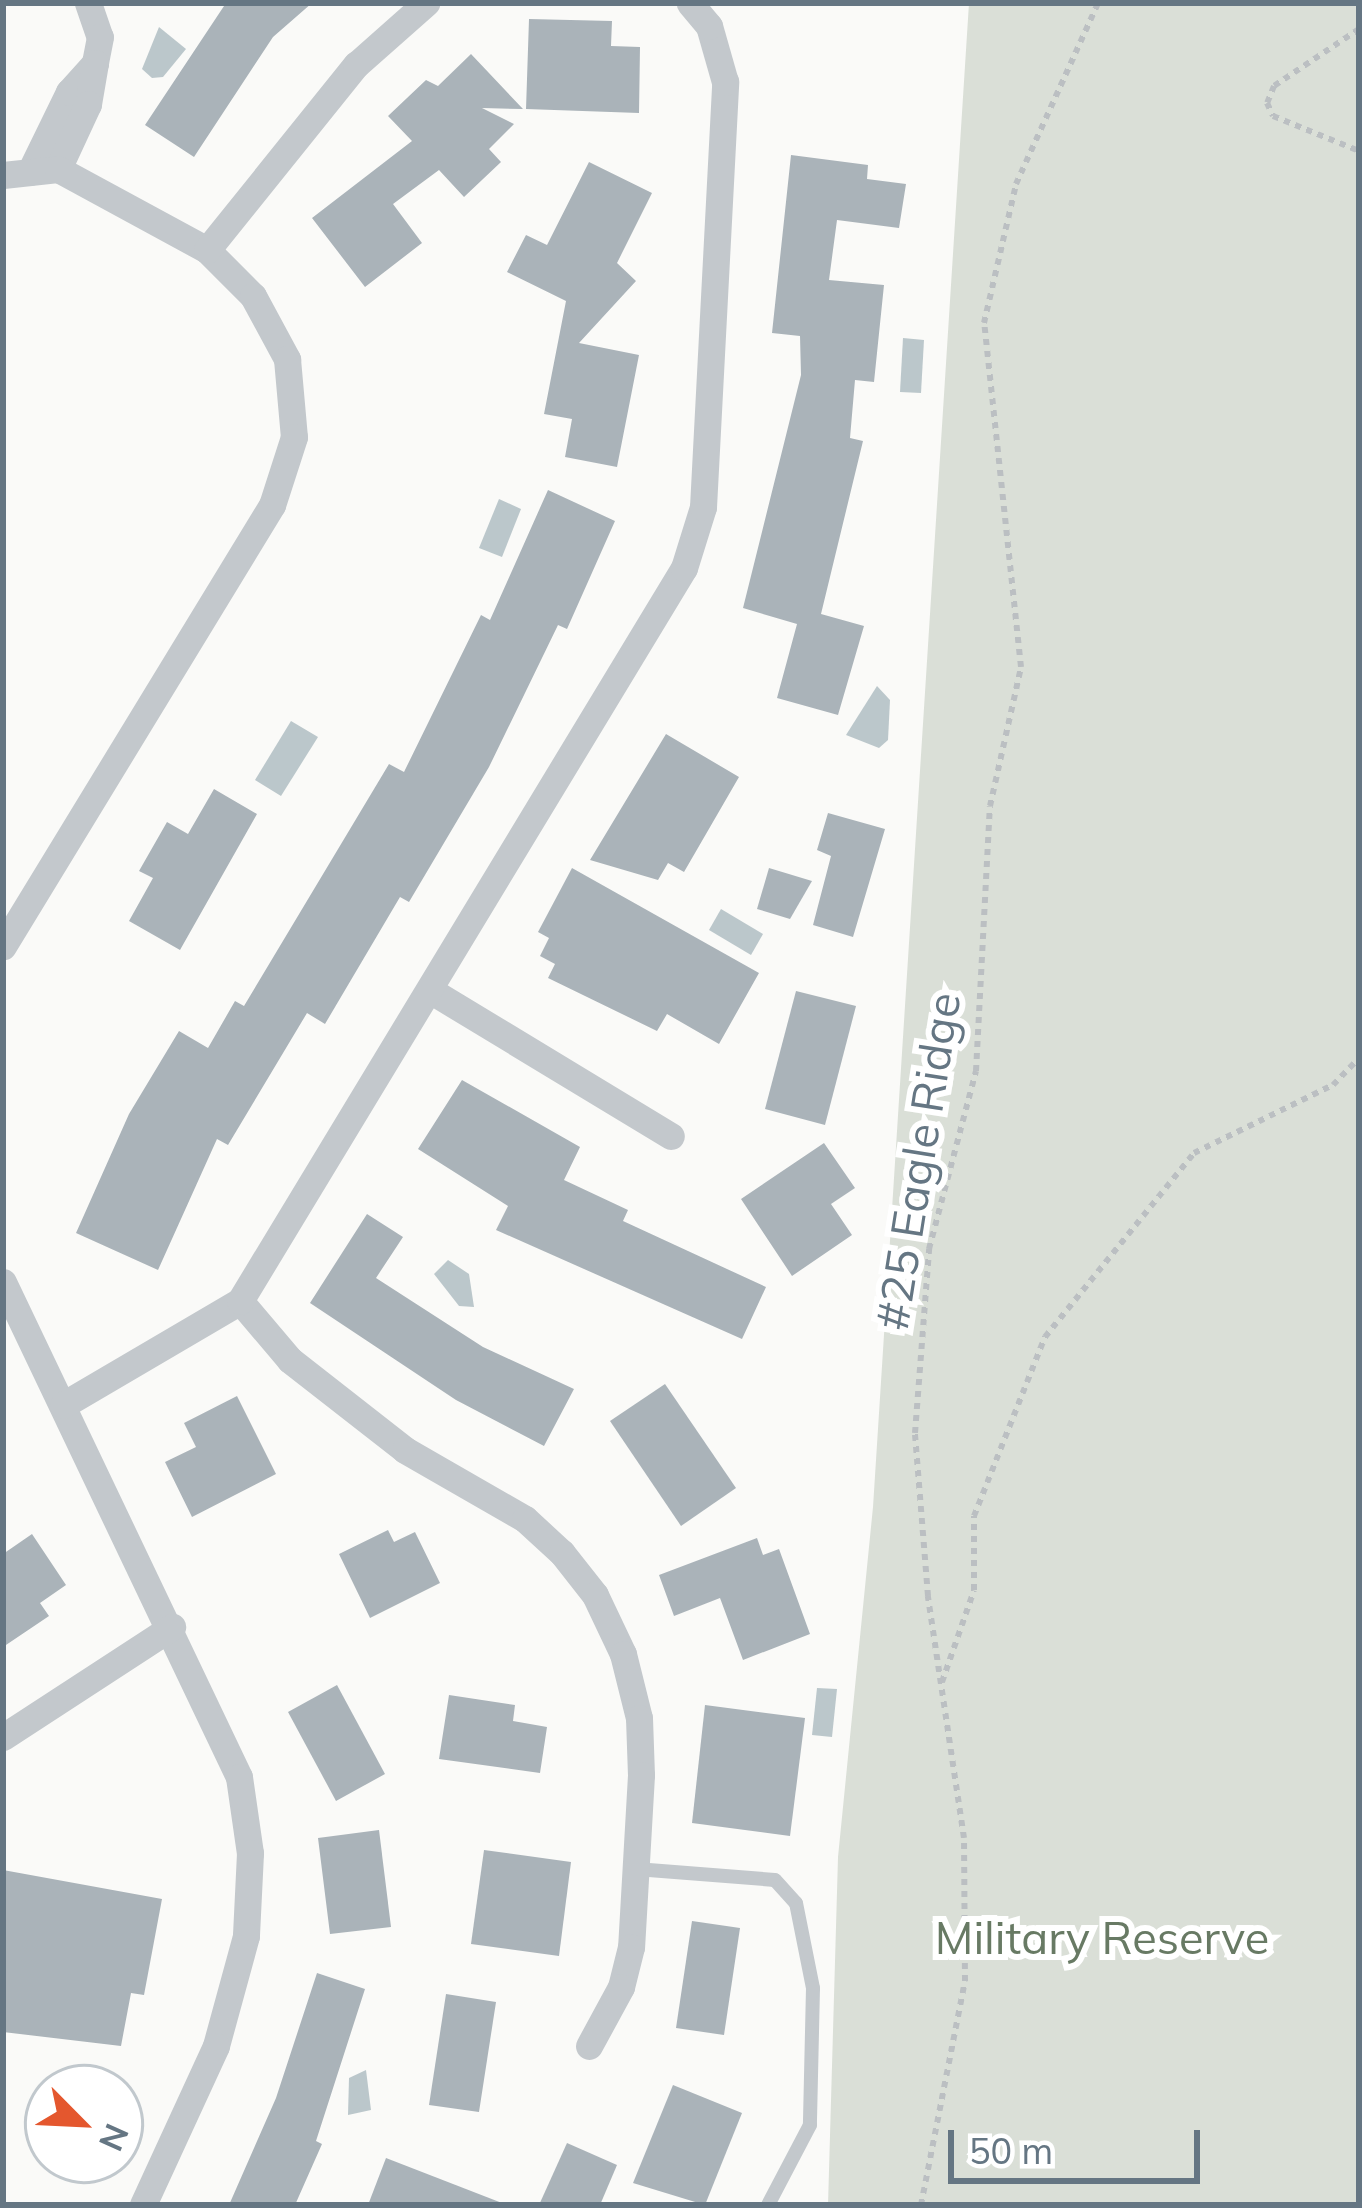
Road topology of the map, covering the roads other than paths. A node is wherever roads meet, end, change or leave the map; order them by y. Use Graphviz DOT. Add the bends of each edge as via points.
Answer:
graph roads {
  1 [pos="88,3"];
  2 [pos="426,3"];
  3 [pos="690,3"];
  4 [pos="30,172"];
  5 [pos="207,250"];
  6 [pos="3,946"];
  7 [pos="433,992"];
  8 [pos="671,1136"];
  9 [pos="3,1282"];
  10 [pos="240,1301"];
  11 [pos="63,1405"];
  12 [pos="172,1627"];
  13 [pos="3,1736"];
  14 [pos="636,1868"];
  15 [pos="589,2046"];
  16 [pos="143,2205"];
  17 [pos="768,2205"];
  1 -- 4 [label="street" via="100,37 88,104"];
  2 -- 5 [label="street" via="356,65"];
  3 -- 7 [label="street" via="709,26 725,82 704,507 644,644"];
  4 -- 5 [label="street"];
  5 -- 6 [label="street" via="253,296 287,359 294,437 272,505"];
  7 -- 8 [label="street"];
  7 -- 10 [label="street"];
  9 -- 11 [label="street"];
  10 -- 11 [label="street"];
  10 -- 14 [label="street" via="290,1360 405,1450 525,1519 595,1595 623,1654 639,1718"];
  11 -- 12 [label="street"];
  12 -- 13 [label="street"];
  12 -- 16 [label="street" via="239,1777 250,1853 246,1936 216,2045"];
  14 -- 15 [label="street" via="621,1988"];
  14 -- 17 [label="lane" via="775,1880 806,1928 810,2125"];
}
